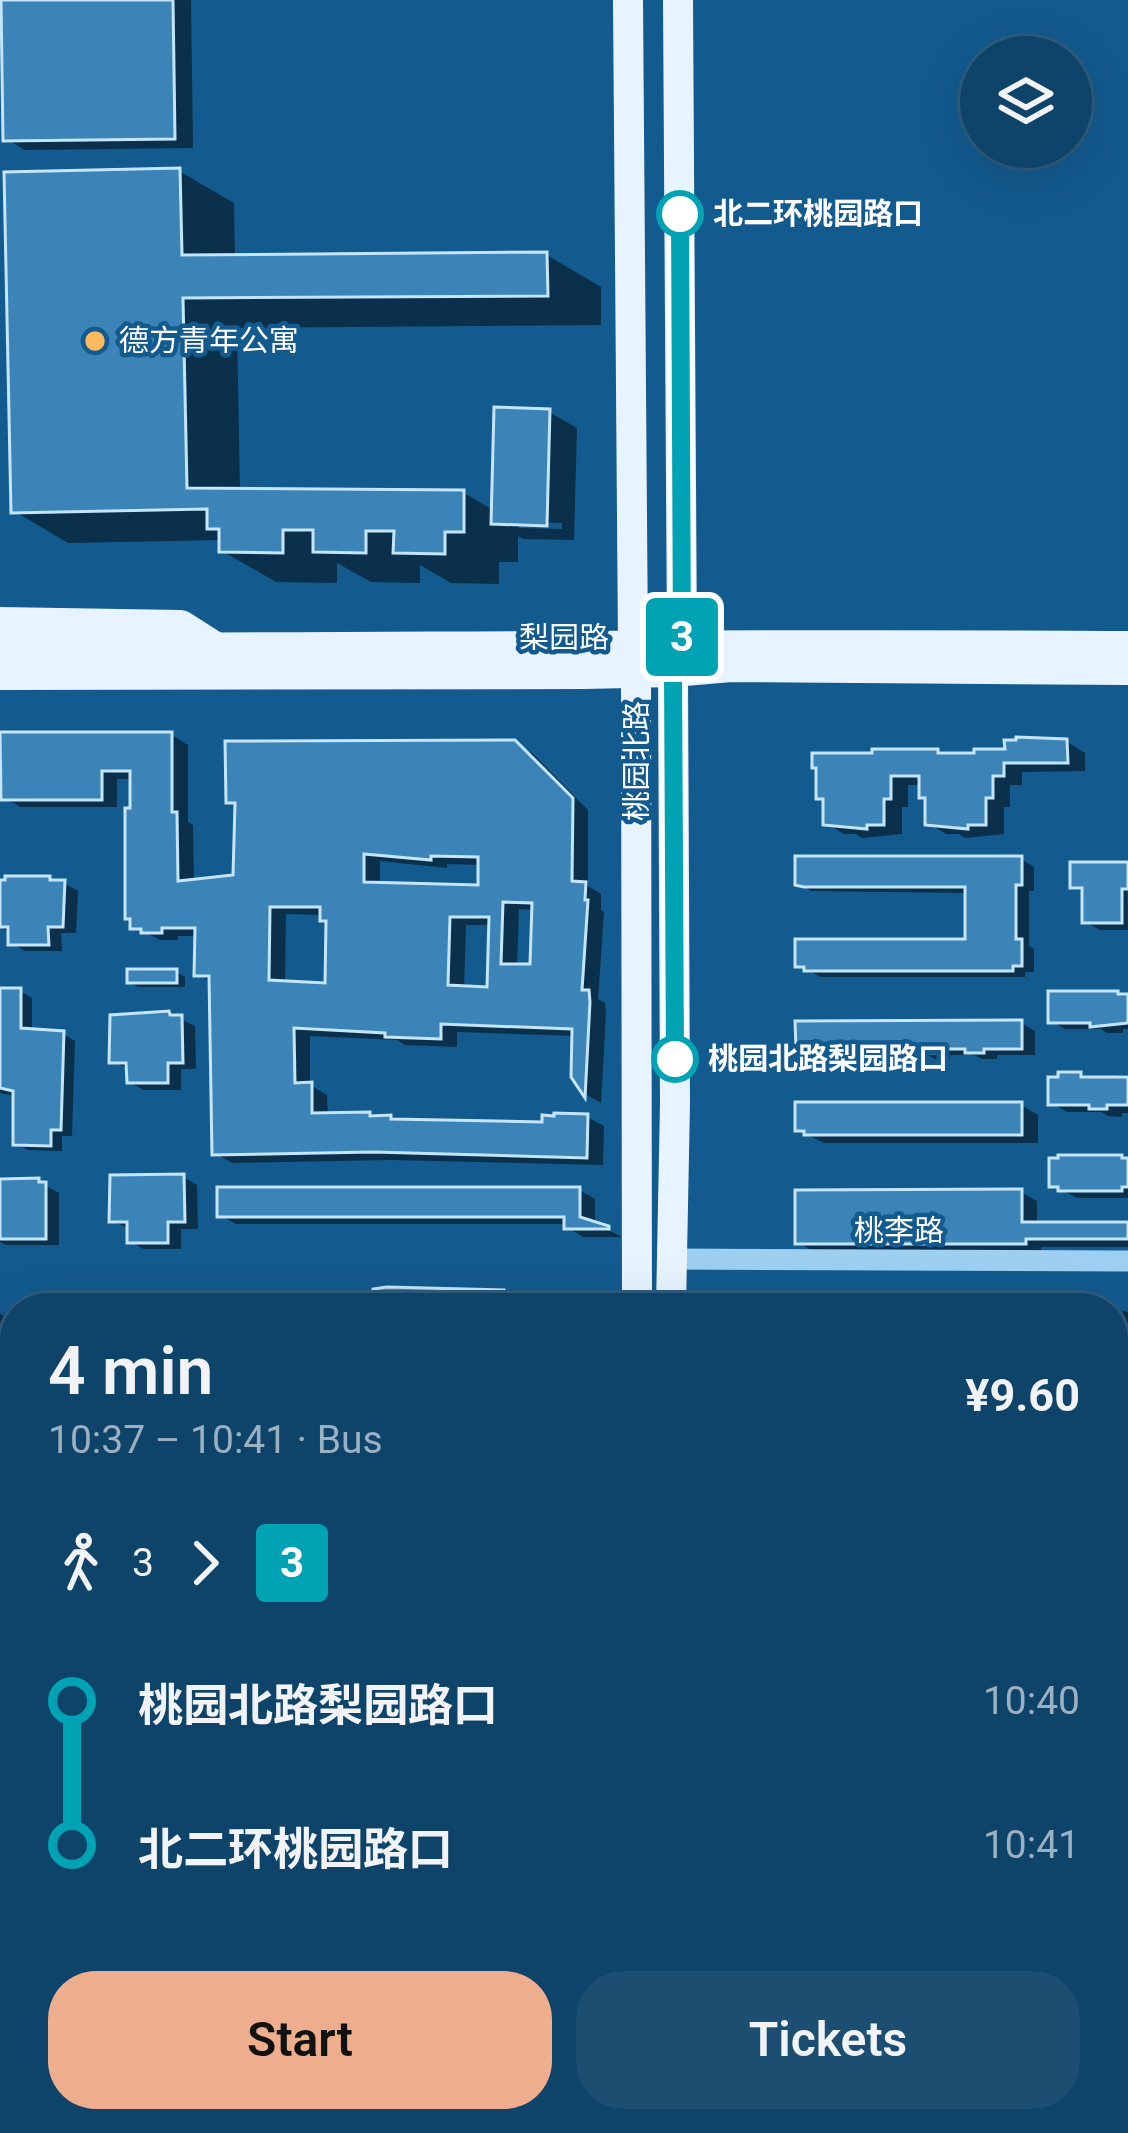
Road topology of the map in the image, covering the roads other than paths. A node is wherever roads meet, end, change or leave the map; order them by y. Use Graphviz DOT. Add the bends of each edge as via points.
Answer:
graph roads {
  1 [pos="628,0"];
  2 [pos="678,0"];
  3 [pos="0,622"];
  4 [pos="1128,646"];
  5 [pos="0,648"];
  6 [pos="218,648"];
  7 [pos="678,658"];
  8 [pos="635,659"];
  9 [pos="1128,670"];
  10 [pos="0,675"];
  11 [pos="670,1259"];
  12 [pos="1128,1261"];
  13 [pos="637,1293"];
  14 [pos="671,1293"];
  1 -- 8 [label="main road, 桃园北路"];
  2 -- 7 [label="main road, 桃园北路"];
  3 -- 6 [label="main road" via="181,625"];
  4 -- 7 [label="main road, 梨园路"];
  5 -- 6 [label="main road, 梨园路"];
  6 -- 8 [label="main road, 梨园路"];
  7 -- 8 [label="main road, 梨园路"];
  7 -- 9 [label="main road, 梨园路" via="731,667"];
  7 -- 11 [label="main road, 桃园北路"];
  8 -- 10 [label="main road, 梨园路"];
  8 -- 13 [label="main road, 桃园北路"];
  11 -- 12 [label="street, 桃李路"];
  11 -- 14 [label="main road, 桃园北路"];
}
